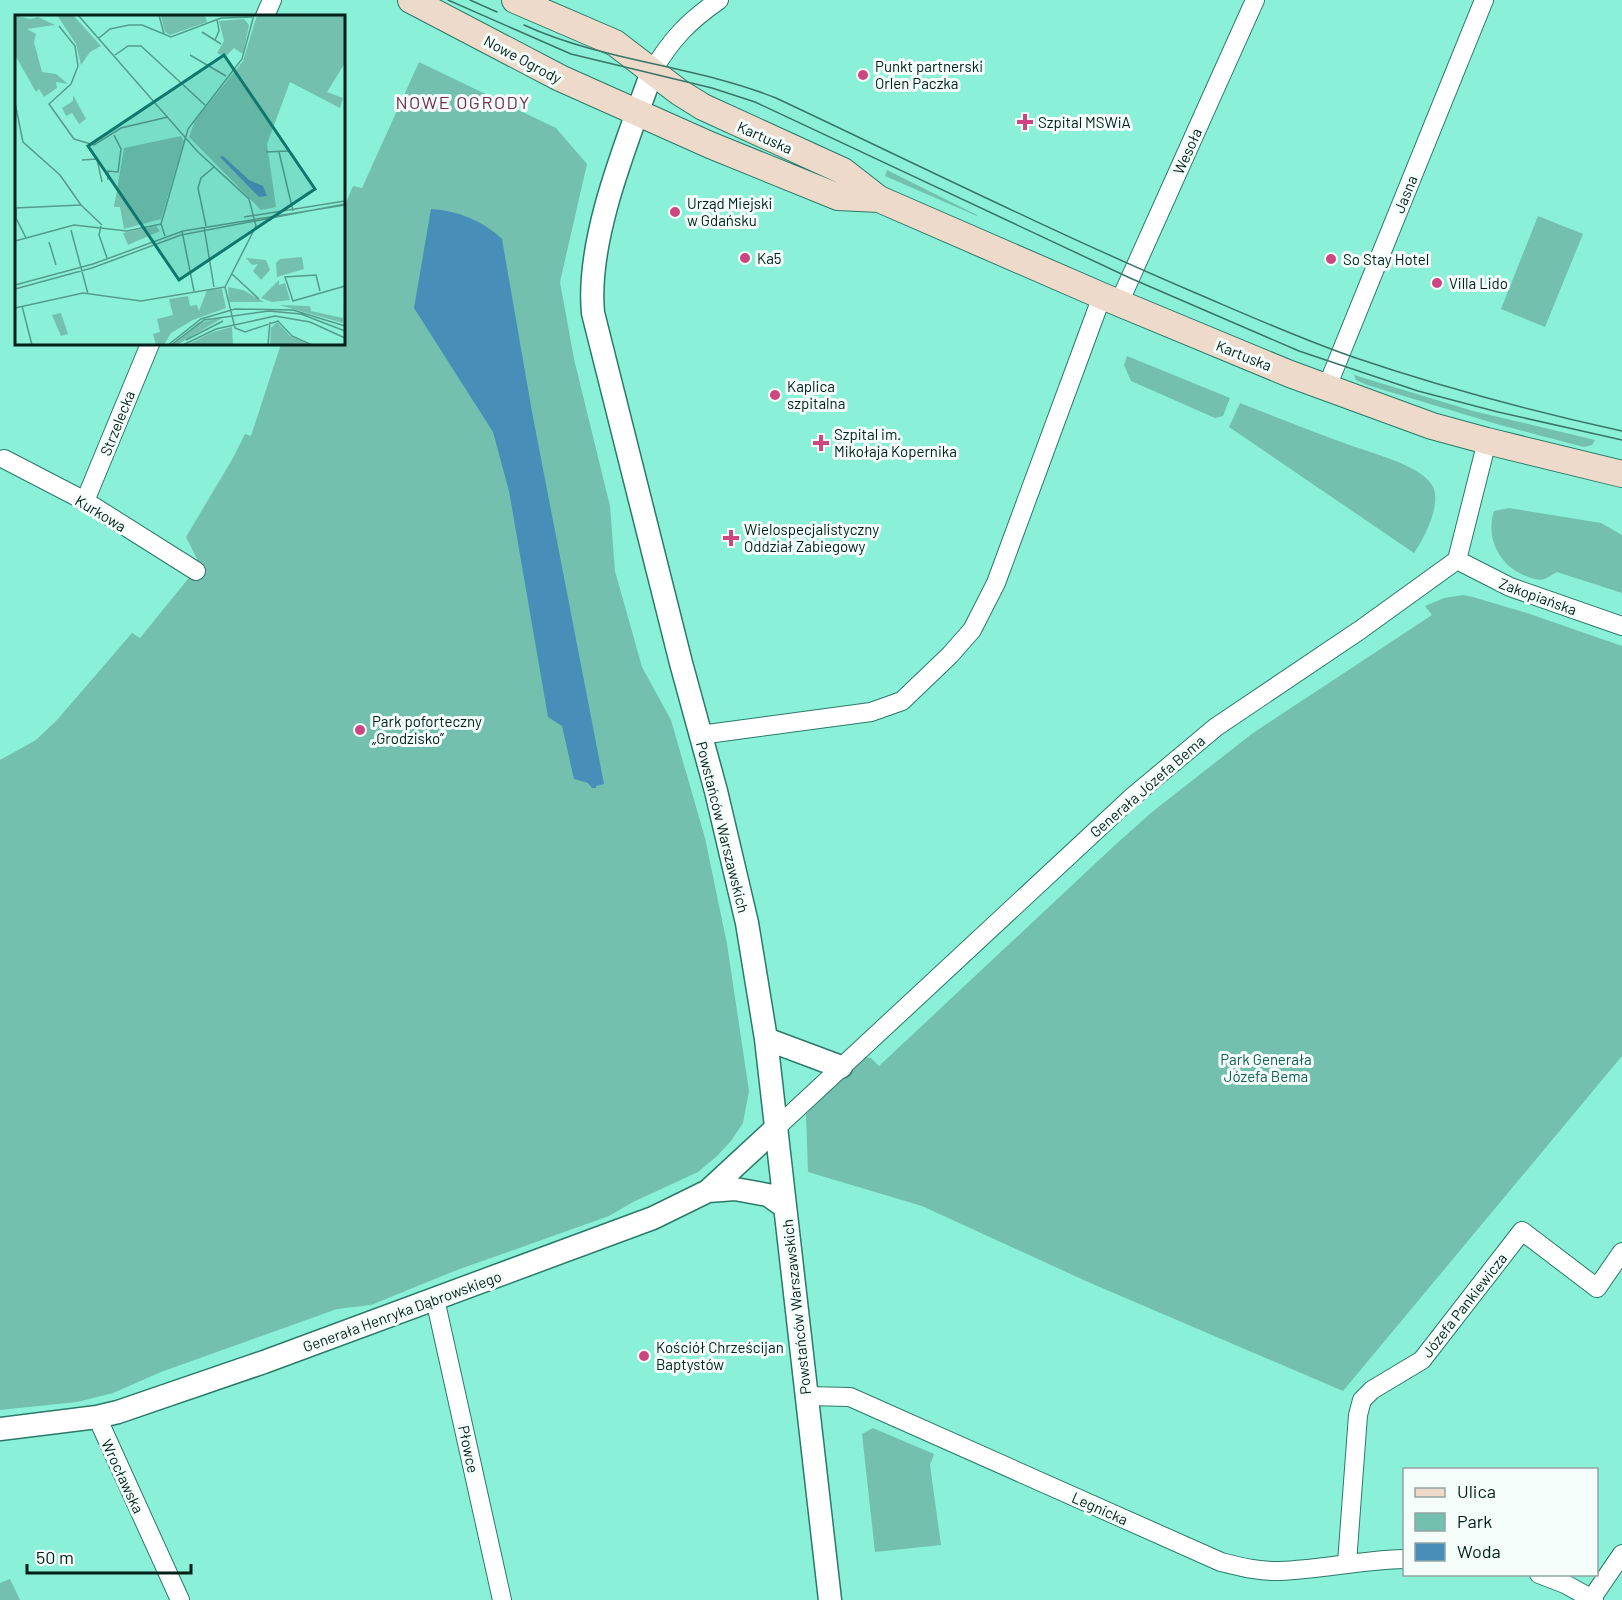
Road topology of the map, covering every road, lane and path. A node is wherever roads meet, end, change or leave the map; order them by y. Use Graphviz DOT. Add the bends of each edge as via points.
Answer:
graph roads {
  1 [pos="272,0"];
  2 [pos="411,0"];
  3 [pos="515,0"];
  4 [pos="719,0"];
  5 [pos="1255,0"];
  6 [pos="1484,0"];
  7 [pos="265,15"];
  8 [pos="652,72"];
  9 [pos="637,113"];
  10 [pos="879,199"];
  11 [pos="1110,300"];
  12 [pos="150,345"];
  13 [pos="1327,387"];
  14 [pos="1487,441"];
  15 [pos="4,459"];
  16 [pos="1622,474"];
  17 [pos="85,501"];
  18 [pos="1456,560"];
  19 [pos="196,571"];
  20 [pos="1622,626"];
  21 [pos="700,735"];
  22 [pos="766,1039"];
  23 [pos="841,1067"];
  24 [pos="775,1129"];
  25 [pos="708,1191"];
  26 [pos="785,1208"];
  27 [pos="1622,1252"];
  28 [pos="435,1299"];
  29 [pos="806,1396"];
  30 [pos="97,1417"];
  31 [pos="0,1429"];
  32 [pos="1622,1554"];
  33 [pos="1403,1559"];
  34 [pos="1347,1563"];
  35 [pos="1542,1576"];
  36 [pos="1593,1599"];
  37 [pos="180,1600"];
  38 [pos="502,1600"];
  39 [pos="830,1600"];
  1 -- 7 [label="street"];
  2 -- 9 [label="main road, Nowe Ogrody" via="560,78"];
  3 -- 8 [label="main road" via="615,43"];
  4 -- 8 [label="street" via="681,30"];
  5 -- 11 [label="street, Wesoła"];
  6 -- 13 [label="street, Jasna"];
  8 -- 9 [label="street, Powstańców Warszawskich"];
  8 -- 10 [label="main road, Kartuska" via="703,108 843,171"];
  9 -- 10 [label="main road, Kartuska" via="838,197"];
  9 -- 21 [label="street, Powstańców Warszawskich" via="601,231 592,305"];
  10 -- 11 [label="main road, Kartuska"];
  11 -- 13 [label="main road, Kartuska"];
  11 -- 21 [label="street, Wesoła" via="996,583 972,630 950,655 902,700 871,712"];
  12 -- 17 [label="street, Strzelecka"];
  13 -- 14 [label="main road, Kartuska" via="1432,426"];
  14 -- 16 [label="main road, Kartuska"];
  14 -- 18 [label="street"];
  15 -- 17 [label="street, Kurkowa"];
  17 -- 19 [label="street, Kurkowa"];
  18 -- 20 [label="street, Zakopiańska" via="1510,587"];
  18 -- 23 [label="street, Generała Józefa Bema" via="1216,727 1171,763"];
  21 -- 22 [label="street, Powstańców Warszawskich" via="747,923"];
  22 -- 23 [label="street"];
  22 -- 24 [label="street, Powstańców Warszawskich"];
  23 -- 24 [label="street, Generała Józefa Bema"];
  24 -- 25 [label="street, Generała Henryka Dąbrowskiego"];
  24 -- 26 [label="street, Powstańców Warszawskich"];
  25 -- 26 [label="street" via="755,1192 768,1195"];
  25 -- 28 [label="street, Generała Henryka Dąbrowskiego" via="653,1218"];
  26 -- 29 [label="street, Powstańców Warszawskich"];
  27 -- 34 [label="street, Józefa Pankiewicza" via="1597,1288 1522,1231 1422,1360 1362,1400"];
  28 -- 30 [label="street, Generała Henryka Dąbrowskiego" via="264,1362"];
  28 -- 38 [label="street, Płowce"];
  29 -- 34 [label="street, Legnicka" via="850,1397 1221,1562 1279,1572"];
  29 -- 39 [label="street, Powstańców Warszawskich"];
  30 -- 31 [label="street, Generała Henryka Dąbrowskiego"];
  30 -- 37 [label="street, Wrocławska"];
  32 -- 36 [label="street"];
  33 -- 34 [label="street, Legnicka"];
  35 -- 36 [label="street"];
}
